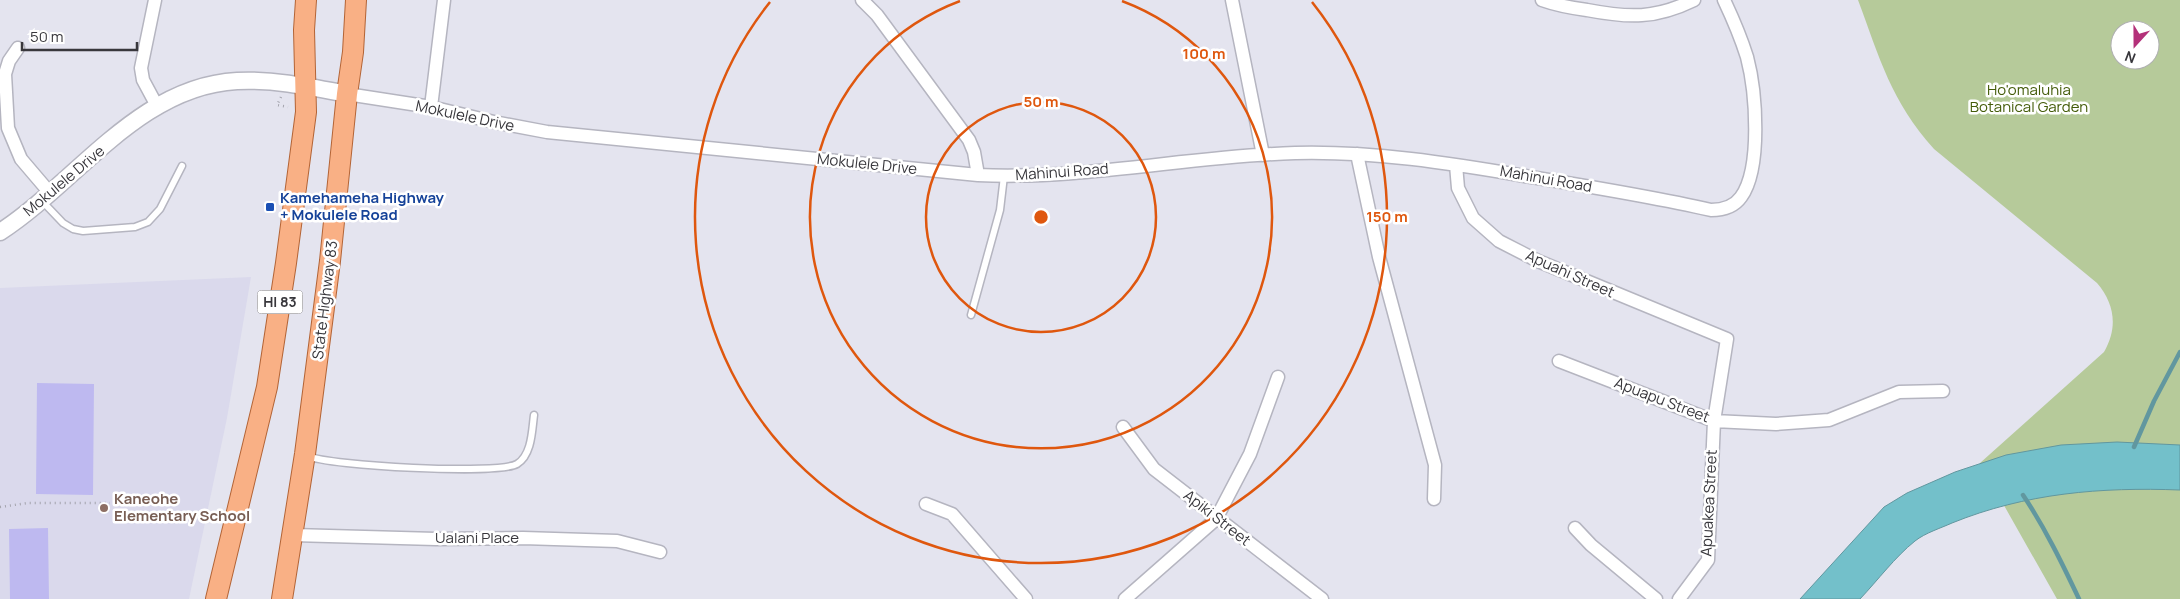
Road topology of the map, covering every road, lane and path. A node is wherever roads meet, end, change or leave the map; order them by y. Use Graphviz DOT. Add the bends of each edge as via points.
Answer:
graph roads {
  1 [pos="155,0"];
  2 [pos="306,0"];
  3 [pos="356,0"];
  4 [pos="444,0"];
  5 [pos="862,0"];
  6 [pos="1232,0"];
  7 [pos="1542,0"];
  8 [pos="1694,0"];
  9 [pos="1724,0"];
  10 [pos="18,48"];
  11 [pos="306,86"];
  12 [pos="347,94"];
  13 [pos="281,96"];
  14 [pos="157,106"];
  15 [pos="432,107"];
  16 [pos="294,109"];
  17 [pos="1357,154"];
  18 [pos="1263,155"];
  19 [pos="1456,165"];
  20 [pos="182,166"];
  21 [pos="978,175"];
  22 [pos="1004,176"];
  23 [pos="46,196"];
  24 [pos="0,232"];
  25 [pos="971,315"];
  26 [pos="1727,340"];
  27 [pos="1559,361"];
  28 [pos="1278,377"];
  29 [pos="1943,391"];
  30 [pos="534,415"];
  31 [pos="1714,420"];
  32 [pos="1123,427"];
  33 [pos="305,454"];
  34 [pos="1434,498"];
  35 [pos="110,503"];
  36 [pos="926,504"];
  37 [pos="0,507"];
  38 [pos="1216,518"];
  39 [pos="1575,528"];
  40 [pos="293,535"];
  41 [pos="660,552"];
  42 [pos="216,599"];
  43 [pos="282,599"];
  44 [pos="1026,599"];
  45 [pos="1125,599"];
  46 [pos="1322,599"];
  47 [pos="1656,599"];
  48 [pos="1679,599"];
  1 -- 14 [label="street" via="141,68 143,80"];
  2 -- 11 [label="main road, HI 83"];
  3 -- 12 [label="main road, State Highway 83 / HI 83" via="354,52"];
  4 -- 15 [label="street"];
  5 -- 21 [label="street" via="877,15 968,140"];
  6 -- 18 [label="street"];
  7 -- 8 [label="street" via="1628,17 1663,13"];
  9 -- 19 [label="street, Mahinui Road" via="1747,58 1756,120 1753,162 1745,190 1733,205 1711,210"];
  10 -- 23 [label="street" via="8,61 5,74 8,128 21,159"];
  11 -- 12 [label="street, Mokulele Drive"];
  11 -- 14 [label="street, Mokulele Drive" via="273,82 219,83 182,93"];
  11 -- 42 [label="main road, HI 83" via="306,112 267,387"];
  12 -- 15 [label="street, Mokulele Drive"];
  12 -- 33 [label="main road, State Highway 83 / HI 83"];
  13 -- 16 [label="path" via="277,104"];
  14 -- 23 [label="street, Mokulele Drive"];
  15 -- 21 [label="street, Mokulele Drive" via="502,124 569,134"];
  17 -- 18 [label="street, Mahinui Road"];
  17 -- 19 [label="street, Mahinui Road"];
  17 -- 34 [label="street" via="1379,257 1435,465"];
  18 -- 22 [label="street, Mahinui Road"];
  19 -- 26 [label="street, Apuahi Street" via="1458,188 1473,218 1499,241"];
  20 -- 23 [label="lane" via="160,209 148,222 135,227 73,229 64,224"];
  21 -- 22 [label="street, Mahinui Road"];
  22 -- 25 [label="lane" via="1000,210"];
  23 -- 24 [label="street, Mokulele Drive"];
  26 -- 31 [label="street, Apuakea Street"];
  27 -- 31 [label="street, Apuapu Street"];
  28 -- 38 [label="street" via="1250,454"];
  29 -- 31 [label="street, Apuapu Street" via="1899,392 1829,420 1776,424"];
  30 -- 33 [label="lane" via="528,451 517,464 498,468 461,470 336,462"];
  31 -- 48 [label="street, Apuakea Street" via="1708,560"];
  32 -- 38 [label="street, Apiki Street" via="1154,469"];
  33 -- 40 [label="main road, State Highway 83 / HI 83"];
  35 -- 37 [label="path" via="28,503"];
  36 -- 44 [label="street" via="952,514"];
  38 -- 45 [label="street"];
  38 -- 46 [label="street, Apiki Street"];
  39 -- 47 [label="street"];
  40 -- 41 [label="street, Ualani Place" via="617,541"];
  40 -- 43 [label="main road, State Highway 83 / HI 83"];
}
